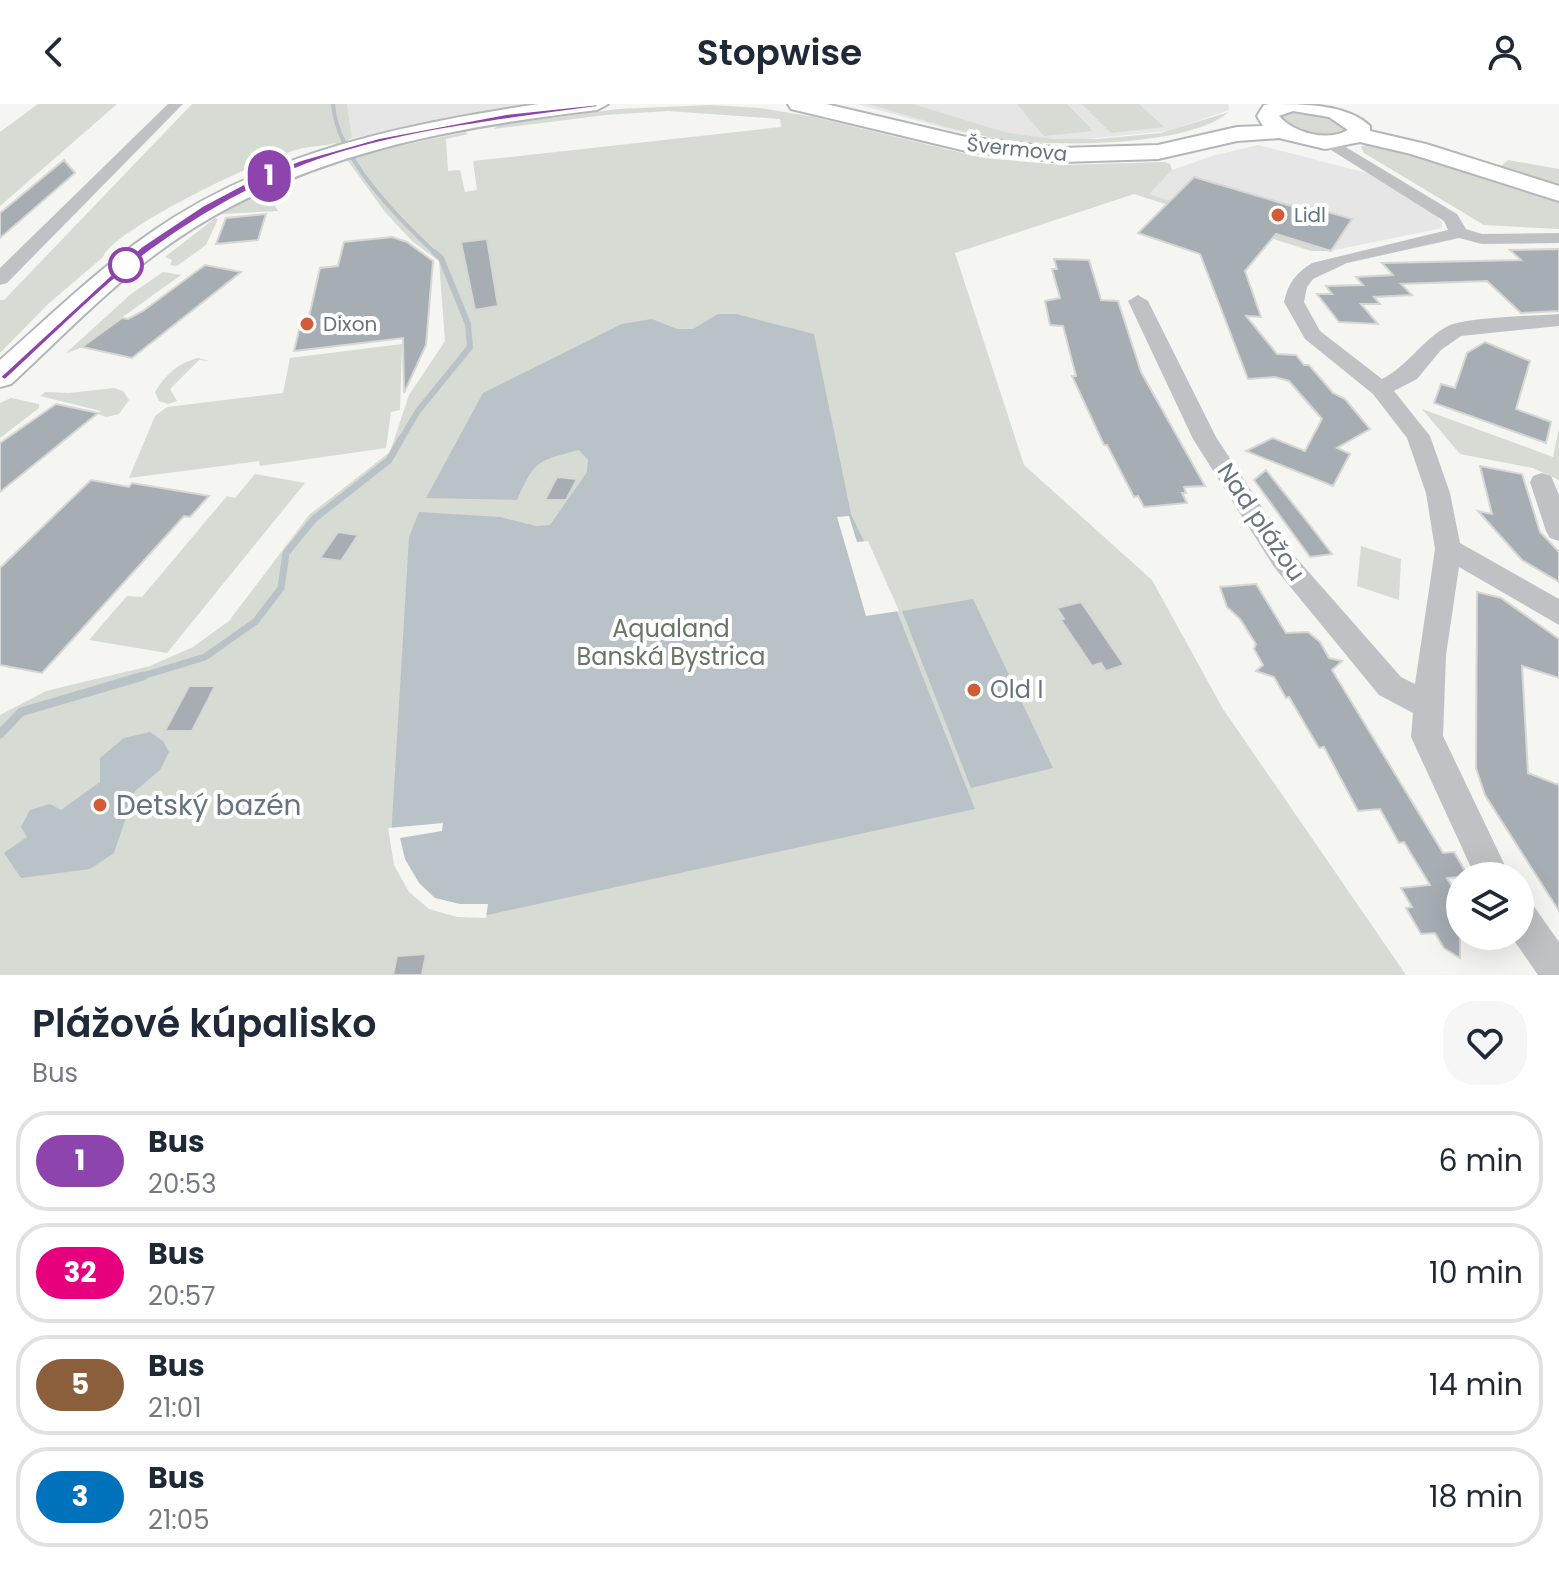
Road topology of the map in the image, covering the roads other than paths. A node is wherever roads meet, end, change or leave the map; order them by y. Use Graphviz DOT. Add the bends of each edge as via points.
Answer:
graph roads {
  1 [pos="176,104"];
  2 [pos="597,104"];
  3 [pos="799,104"];
  4 [pos="1305,104"];
  5 [pos="1278,116"];
  6 [pos="1349,140"];
  7 [pos="1559,194"];
  8 [pos="1459,233"];
  9 [pos="1559,238"];
  10 [pos="0,279"];
  11 [pos="1138,301"];
  12 [pos="1559,320"];
  13 [pos="1,375"];
  14 [pos="1381,389"];
  15 [pos="1542,482"];
  16 [pos="1559,531"];
  17 [pos="1448,549"];
  18 [pos="1559,614"];
  19 [pos="1429,706"];
  20 [pos="1486,862"];
  21 [pos="1534,938"];
  22 [pos="1559,974"];
  1 -- 10 [label="street"];
  2 -- 13 [label="street" via="480,121 348,149 259,180 134,258"];
  3 -- 5 [label="street, Švermova" via="966,144 1095,156 1158,152 1237,134"];
  4 -- 5 [label="street, Švermova"];
  4 -- 6 [label="street, Švermova" via="1339,113"];
  5 -- 6 [label="street"];
  6 -- 7 [label="street" via="1418,149"];
  6 -- 8 [label="street" via="1451,218"];
  8 -- 9 [label="street" via="1482,239"];
  8 -- 14 [label="street" via="1342,259 1306,275 1297,287 1294,302 1312,335"];
  11 -- 19 [label="street, Nad plážou" via="1205,439 1283,560 1390,686"];
  12 -- 14 [label="street" via="1455,330 1409,374"];
  14 -- 17 [label="street" via="1418,436 1438,493"];
  15 -- 16 [label="street"];
  17 -- 18 [label="street"];
  17 -- 19 [label="street"];
  19 -- 20 [label="street" via="1427,737"];
  21 -- 22 [label="street"];
}
